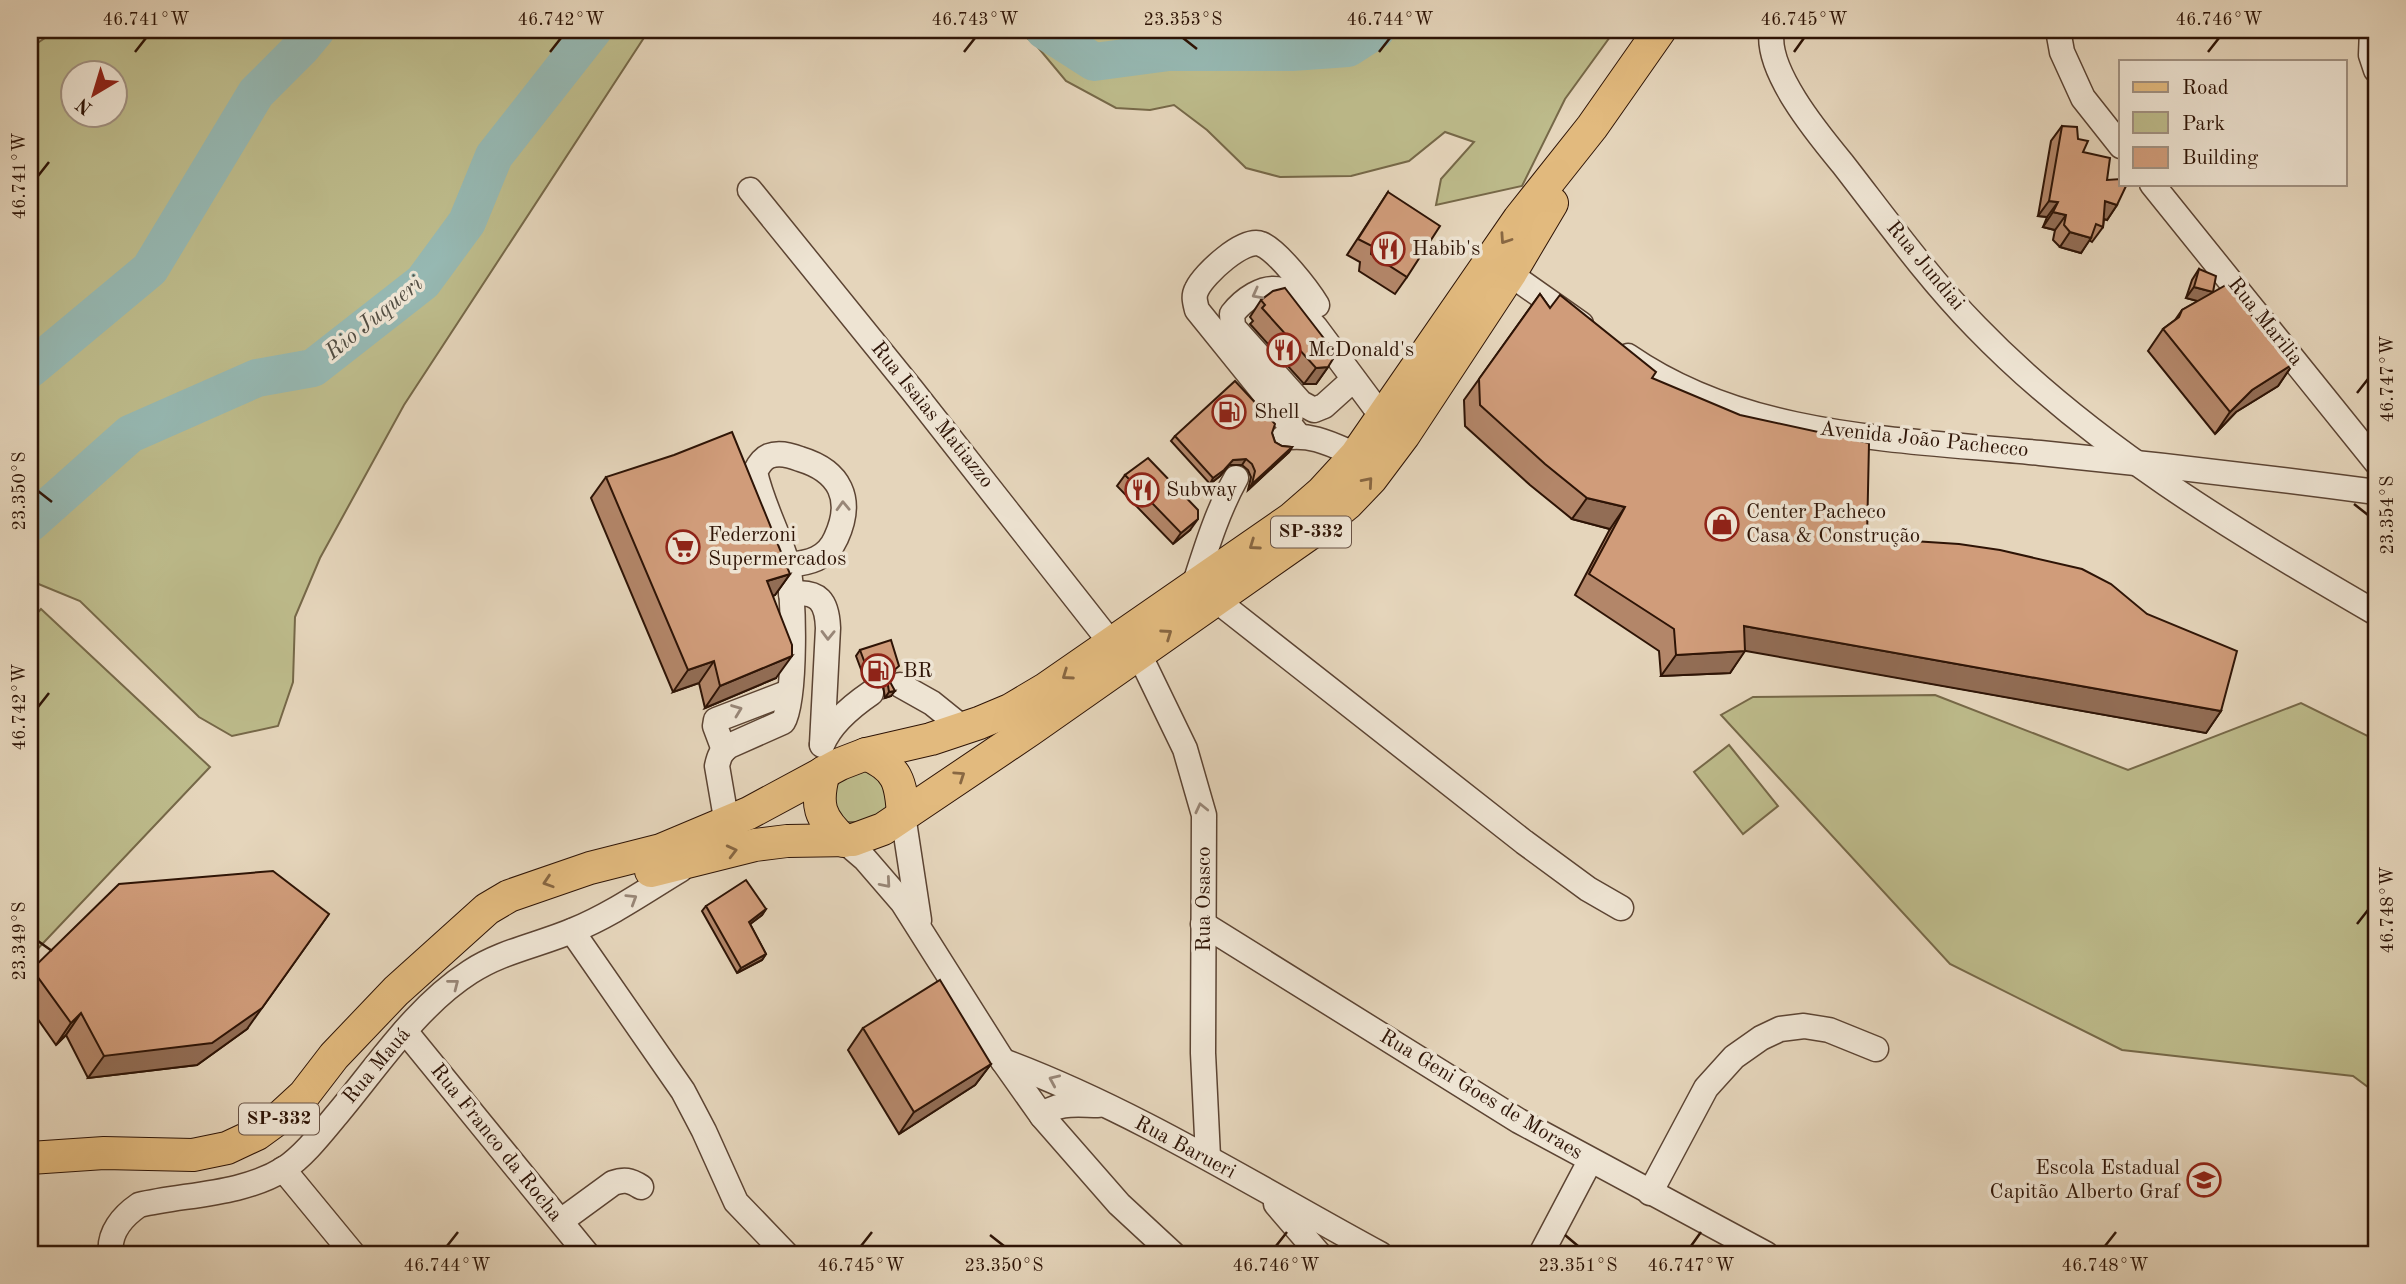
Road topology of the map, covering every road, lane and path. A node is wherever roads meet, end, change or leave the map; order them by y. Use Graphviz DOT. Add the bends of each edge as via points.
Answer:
graph roads {
  1 [pos="1660,30"];
  2 [pos="1772,30"];
  3 [pos="2058,30"];
  4 [pos="2372,30"];
  5 [pos="2376,71"];
  6 [pos="1592,127"];
  7 [pos="2119,143"];
  8 [pos="2154,186"];
  9 [pos="750,190"];
  10 [pos="1510,274"];
  11 [pos="1316,328"];
  12 [pos="1354,379"];
  13 [pos="1383,418"];
  14 [pos="1356,455"];
  15 [pos="2376,462"];
  16 [pos="2133,463"];
  17 [pos="1236,478"];
  18 [pos="2376,492"];
  19 [pos="788,565"];
  20 [pos="1205,593"];
  21 [pos="791,594"];
  22 [pos="2376,614"];
  23 [pos="1125,649"];
  24 [pos="900,685"];
  25 [pos="871,694"];
  26 [pos="963,728"];
  27 [pos="866,754"];
  28 [pos="823,758"];
  29 [pos="903,815"];
  30 [pos="727,824"];
  31 [pos="844,841"];
  32 [pos="695,860"];
  33 [pos="1621,908"];
  34 [pos="1203,924"];
  35 [pos="572,931"];
  36 [pos="921,931"];
  37 [pos="460,935"];
  38 [pos="405,1031"];
  39 [pos="1876,1049"];
  40 [pos="1003,1060"];
  41 [pos="1102,1105"];
  42 [pos="1042,1116"];
  43 [pos="1208,1157"];
  44 [pos="30,1158"];
  45 [pos="1590,1161"];
  46 [pos="283,1169"];
  47 [pos="641,1187"];
  48 [pos="1266,1192"];
  49 [pos="1650,1193"];
  50 [pos="561,1221"];
  51 [pos="112,1243"];
  52 [pos="352,1254"];
  53 [pos="587,1254"];
  54 [pos="786,1254"];
  55 [pos="1172,1254"];
  56 [pos="1319,1254"];
  57 [pos="1381,1254"];
  58 [pos="1541,1254"];
  59 [pos="1766,1254"];
  1 -- 6 [label="main road, SP-332"];
  2 -- 16 [label="street, Rua Jundiai" via="1776,64 1803,114 1899,236 1984,335 2032,381"];
  3 -- 7 [label="street" via="2083,98"];
  4 -- 5 [label="street"];
  6 -- 10 [label="main road, SP-332"];
  6 -- 13 [label="main road, SP-332, one-way" via="1519,219"];
  8 -- 15 [label="street, Rua Marilia"];
  9 -- 23 [label="street, Rua Isaias Matiazzo"];
  10 -- 16 [label="street, Avenida João Pachecco" via="1636,362 1694,394 1760,418 1833,432"];
  20 -- 10 [label="main road, SP-332, one-way" via="1315,530 1365,486"];
  11 -- 12 [label="street"];
  11 -- 12 [label="street, one-way" via="1287,294 1273,288 1244,301 1231,319 1233,327 1308,408 1324,407"];
  11 -- 14 [label="street" via="1320,319 1314,300 1275,253 1260,243 1236,249 1197,287 1197,310 1289,437 1317,438"];
  12 -- 13 [label="street"];
  13 -- 14 [label="main road, SP-332"];
  14 -- 20 [label="main road, SP-332, one-way" via="1322,492"];
  16 -- 18 [label="street, Avenida João Pachecco"];
  16 -- 22 [label="street, Rua Jundiai"];
  17 -- 20 [label="street" via="1212,530"];
  19 -- 19 [label="street, one-way" via="808,564 833,545 844,515 843,497 822,467 776,454 762,460 755,472"];
  19 -- 21 [label="street"];
  20 -- 23 [label="main road, SP-332"];
  20 -- 33 [label="street" via="1524,842 1588,890"];
  21 -- 28 [label="street, one-way" via="811,594 827,611"];
  21 -- 30 [label="street" via="792,664 786,716 783,722 723,750 717,766"];
  23 -- 26 [label="main road, SP-332, one-way" via="1010,710"];
  29 -- 23 [label="main road, SP-332, one-way"];
  34 -- 23 [label="street, Rua Osasco, one-way" via="1204,815 1185,748"];
  24 -- 26 [label="street"];
  25 -- 28 [label="street" via="834,726"];
  26 -- 27 [label="main road, SP-332"];
  27 -- 28 [label="main road, SP-332"];
  27 -- 29 [label="main road" via="895,775 901,787"];
  28 -- 30 [label="main road, SP-332"];
  28 -- 31 [label="main road" via="820,809"];
  29 -- 31 [label="main road, SP-332" via="883,829"];
  29 -- 36 [label="street"];
  30 -- 37 [label="main road, SP-332, one-way" via="661,850 509,896 487,909"];
  32 -- 31 [label="main road, SP-332, one-way" via="755,845"];
  31 -- 36 [label="street, one-way" via="882,877"];
  35 -- 32 [label="street, Rua Mauá, one-way"];
  32 -- 37 [label="main road, SP-332" via="642,873"];
  34 -- 43 [label="street, Rua Osasco"];
  34 -- 45 [label="street, Rua Geni Goes de Moraes"];
  38 -- 35 [label="street, Rua Mauá, one-way" via="470,972"];
  35 -- 54 [label="street" via="682,1091 736,1202"];
  36 -- 40 [label="street"];
  37 -- 44 [label="main road, SP-332" via="396,990 304,1095 257,1134 227,1148 193,1155 104,1153"];
  38 -- 46 [label="street, Rua Mauá" via="329,1125"];
  38 -- 50 [label="street, Rua Franco da Rocha"];
  39 -- 49 [label="street" via="1829,1030 1804,1026 1780,1029 1761,1038 1706,1088"];
  41 -- 40 [label="street, Rua Barueri, one-way"];
  40 -- 42 [label="street"];
  41 -- 42 [label="street, Rua Barueri" via="1064,1104"];
  41 -- 43 [label="street, Rua Barueri"];
  42 -- 55 [label="street" via="1119,1204"];
  43 -- 48 [label="street, Rua Barueri"];
  45 -- 49 [label="street, Rua Geni Goes de Moraes"];
  45 -- 58 [label="street"];
  46 -- 51 [label="street, Rua Mauá" via="251,1183 139,1205 129,1212"];
  46 -- 52 [label="street"];
  47 -- 50 [label="street" via="631,1181 612,1183"];
  48 -- 56 [label="street"];
  48 -- 57 [label="street, Rua Barueri"];
  49 -- 59 [label="street, Rua Geni Goes de Moraes"];
  50 -- 53 [label="street, Rua Franco da Rocha"];
}
